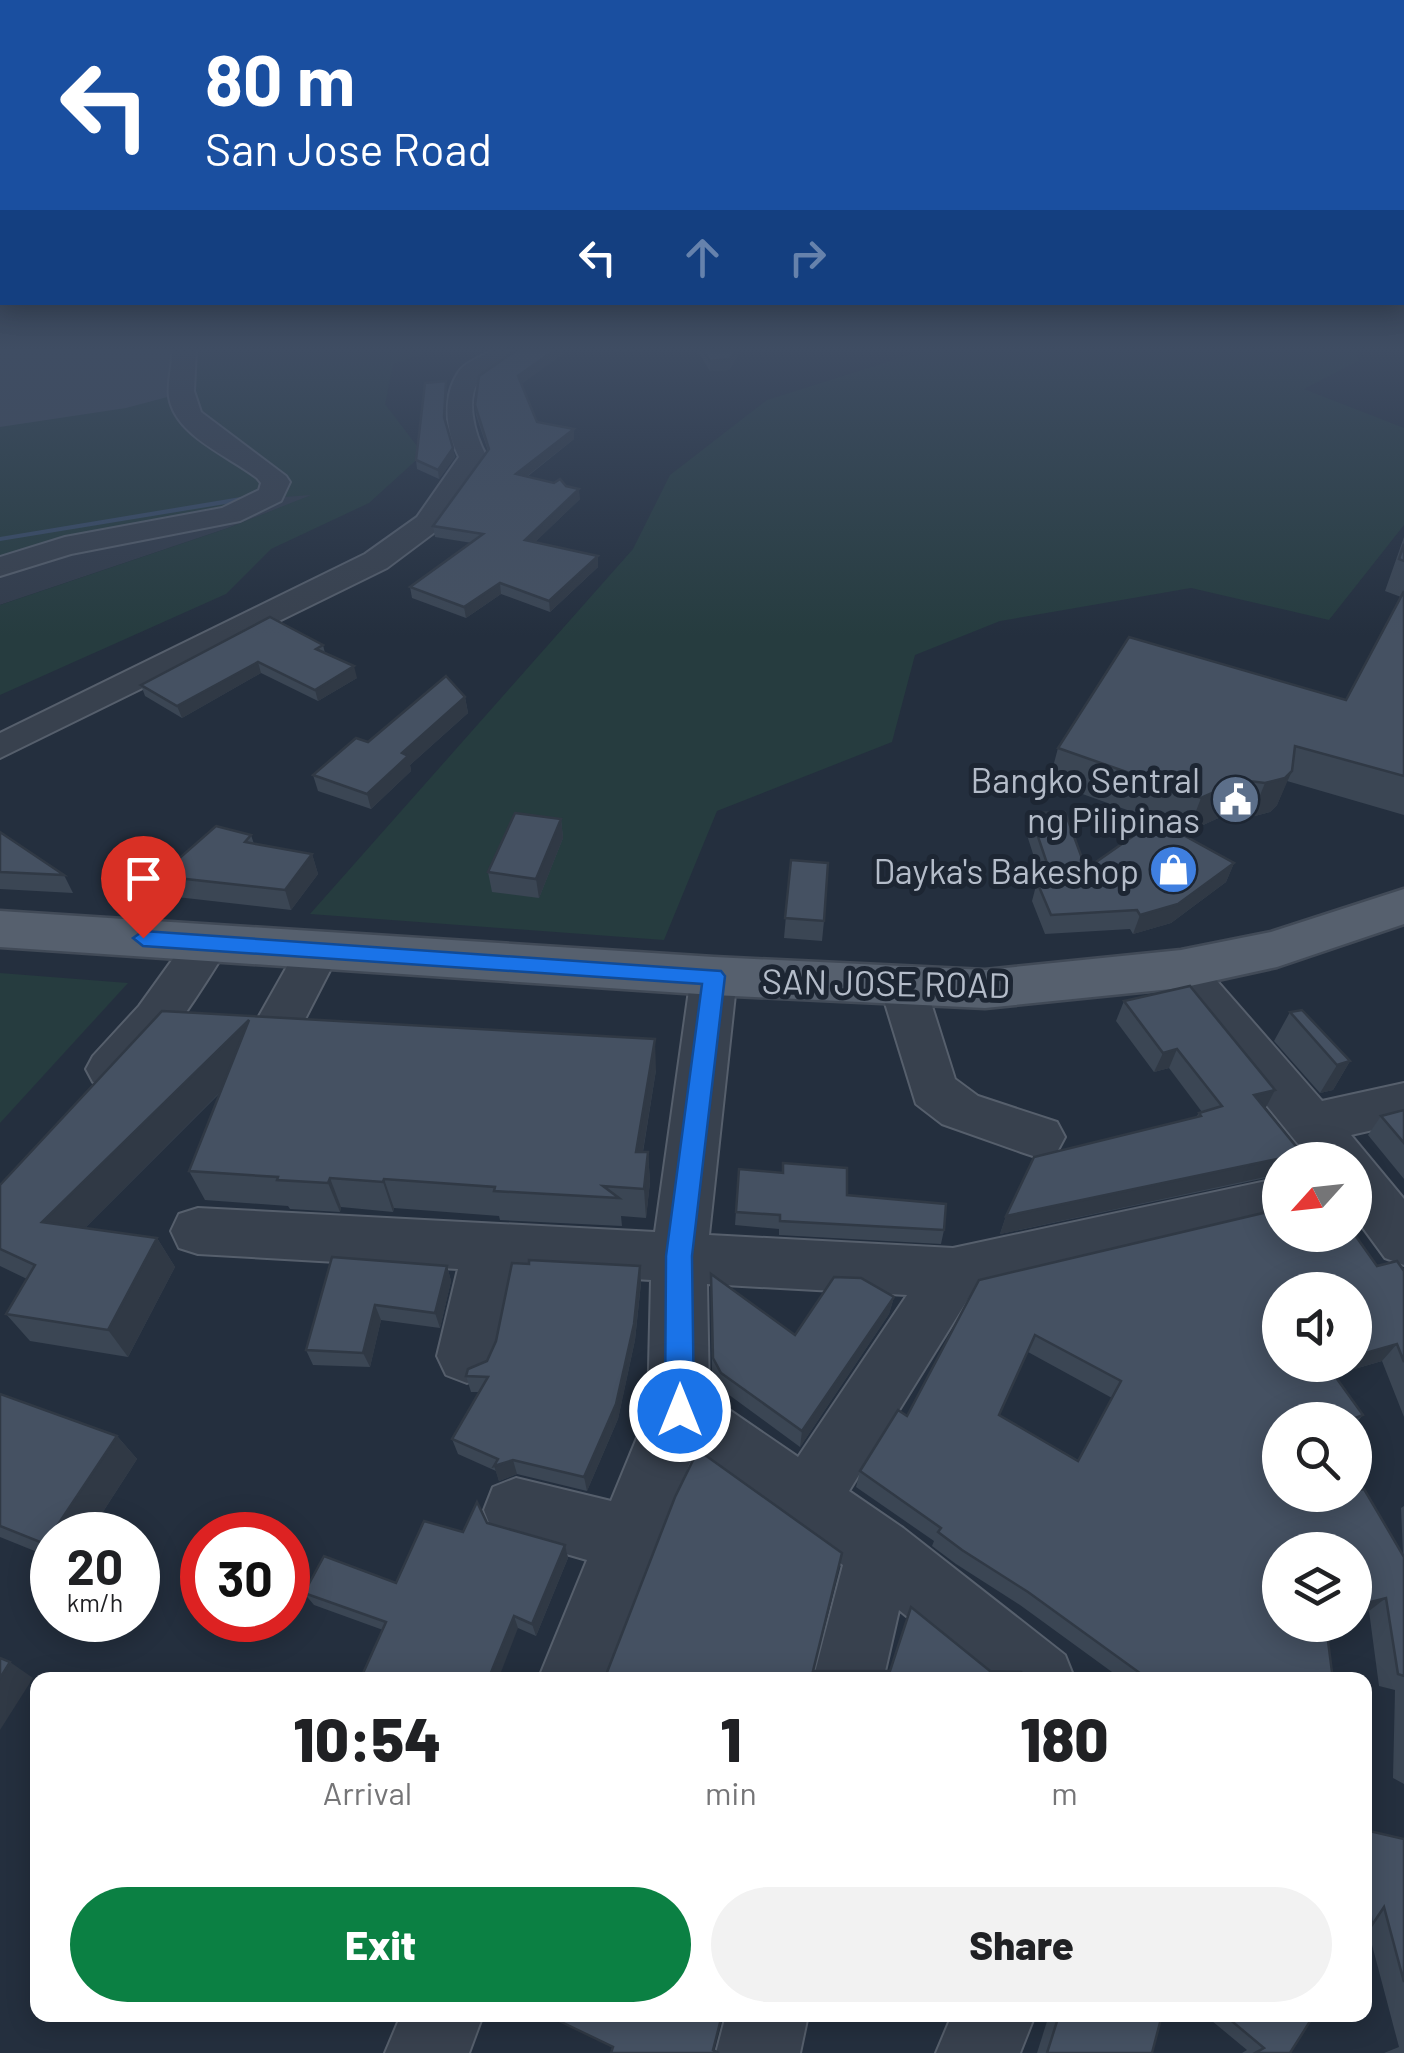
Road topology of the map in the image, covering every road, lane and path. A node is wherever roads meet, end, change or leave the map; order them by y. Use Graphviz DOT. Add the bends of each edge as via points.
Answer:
graph roads {
  1 [pos="230,445"];
  2 [pos="469,445"];
  3 [pos="0,567"];
  4 [pos="0,747"];
  5 [pos="1404,906"];
  6 [pos="0,929"];
  7 [pos="210,942"];
  8 [pos="319,949"];
  9 [pos="1180,969"];
  10 [pos="714,976"];
  11 [pos="903,987"];
  12 [pos="156,1018"];
  13 [pos="1404,1102"];
  14 [pos="78,1104"];
  15 [pos="1039,1136"];
  16 [pos="1326,1142"];
  17 [pos="1367,1142"];
  18 [pos="1372,1200"];
  19 [pos="1262,1204"];
  20 [pos="198,1231"];
  21 [pos="1404,1242"];
  22 [pos="491,1246"];
  23 [pos="679,1256"];
  24 [pos="953,1273"];
  25 [pos="467,1356"];
  26 [pos="680,1411"];
  27 [pos="807,1500"];
  28 [pos="516,1510"];
  29 [pos="629,1538"];
  30 [pos="880,1551"];
  31 [pos="576,1672"];
  32 [pos="850,1672"];
  33 [pos="1030,1672"];
  34 [pos="439,2022"];
  35 [pos="765,2022"];
  36 [pos="991,2022"];
  37 [pos="426,2053"];
  38 [pos="758,2053"];
  39 [pos="978,2053"];
  1 -- 3 [label="street" via="265,467 276,482 271,495 230,515 65,546"];
  2 -- 4 [label="street" via="472,457 428,523 376,562"];
  5 -- 9 [label="main road, SAN JOSE ROAD" via="1276,948"];
  6 -- 7 [label="main road, SAN JOSE ROAD"];
  7 -- 8 [label="main road, SAN JOSE ROAD"];
  7 -- 12 [label="street"];
  8 -- 10 [label="main road, SAN JOSE ROAD"];
  8 -- 12 [label="street" via="298,1026"];
  9 -- 11 [label="main road, SAN JOSE ROAD" via="986,988"];
  9 -- 16 [label="street"];
  10 -- 11 [label="main road, SAN JOSE ROAD"];
  10 -- 23 [label="street" via="684,1047"];
  11 -- 15 [label="street" via="934,1090 960,1110"];
  12 -- 14 [label="street"];
  13 -- 17 [label="street"];
  18 -- 21 [label="street"];
  19 -- 24 [label="street"];
  20 -- 22 [label="street"];
  22 -- 23 [label="street"];
  22 -- 25 [label="street"];
  23 -- 24 [label="street"];
  23 -- 26 [label="street"];
  24 -- 27 [label="street"];
  26 -- 27 [label="street"];
  26 -- 29 [label="street"];
  27 -- 30 [label="street"];
  28 -- 29 [label="street"];
  29 -- 31 [label="street"];
  30 -- 32 [label="street"];
  30 -- 33 [label="street"];
  34 -- 37 [label="street"];
  35 -- 38 [label="street"];
  36 -- 39 [label="street"];
}
